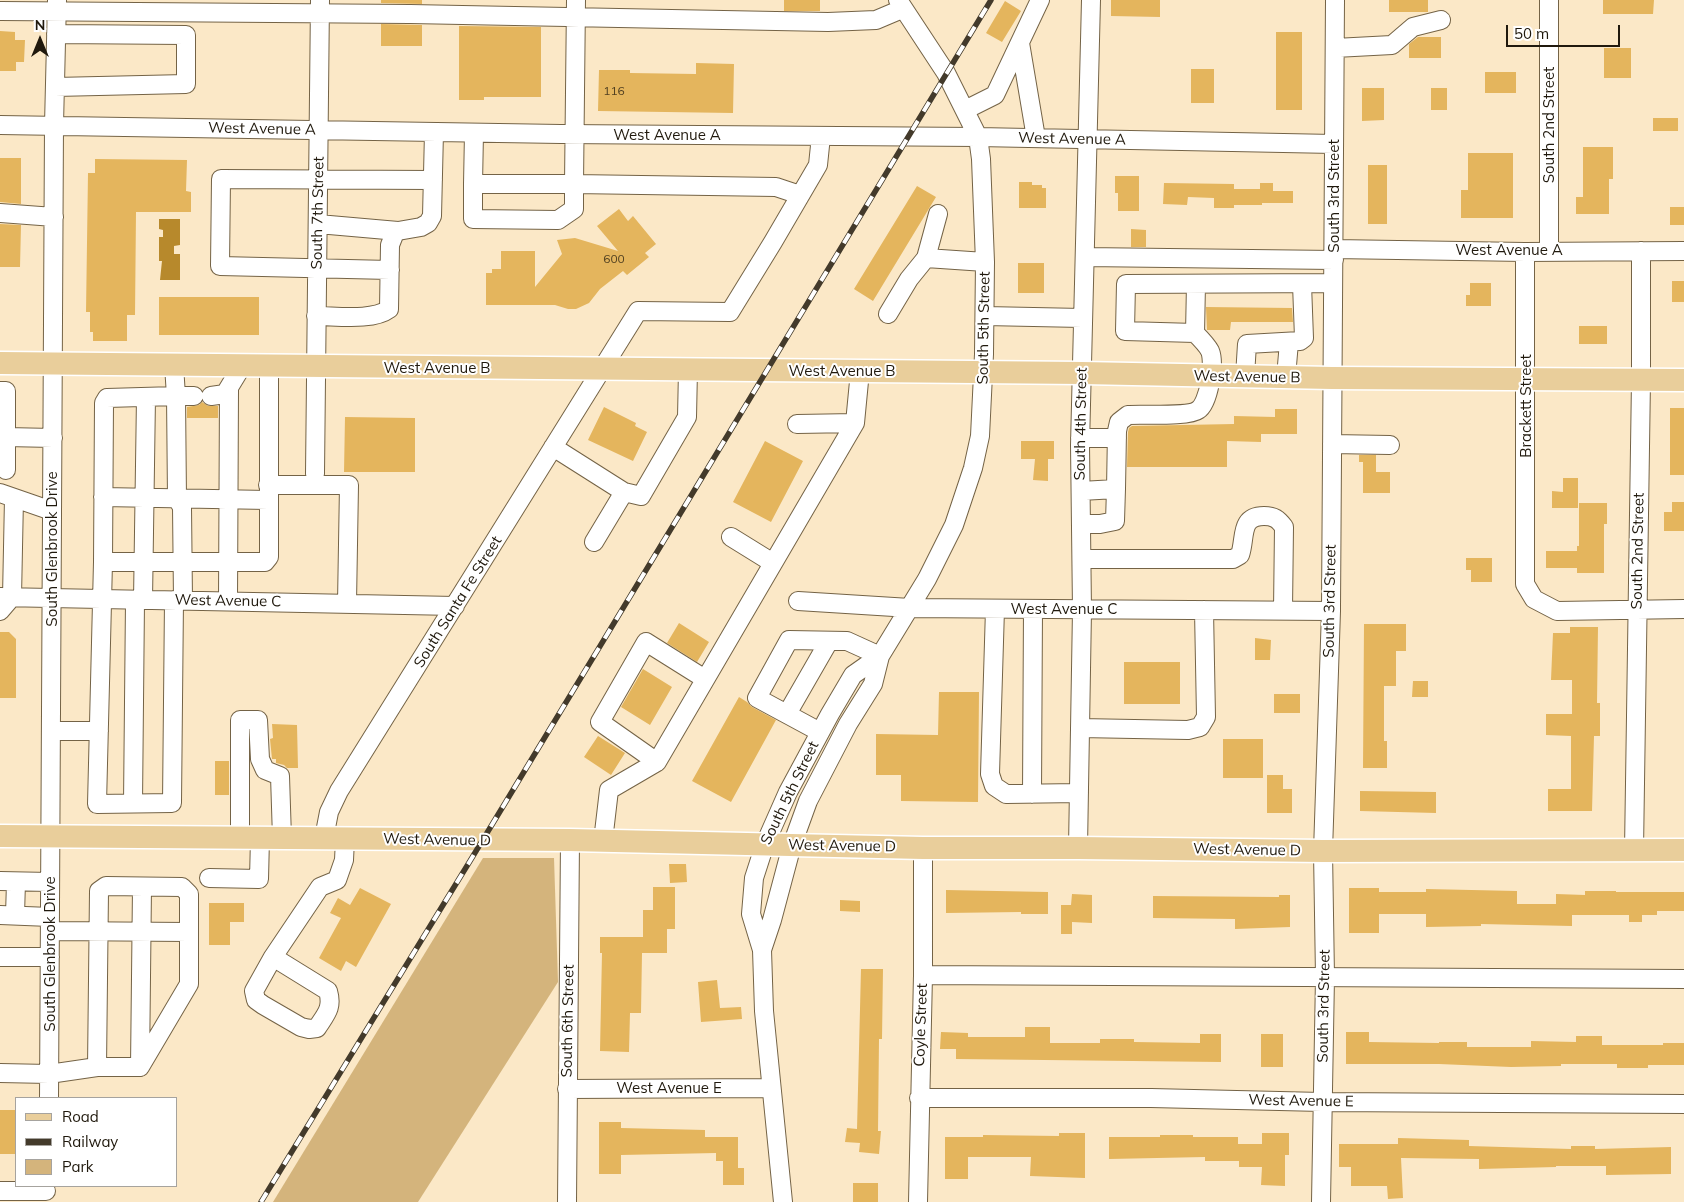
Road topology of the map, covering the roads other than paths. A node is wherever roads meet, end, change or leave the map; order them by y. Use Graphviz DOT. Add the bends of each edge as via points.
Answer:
graph roads {
  1 [pos="576,0"];
  2 [pos="1040,0"];
  3 [pos="1091,0"];
  4 [pos="1322,0"];
  5 [pos="1335,0"];
  6 [pos="1549,0"];
  7 [pos="900,5"];
  8 [pos="57,6"];
  9 [pos="320,7"];
  10 [pos="0,11"];
  11 [pos="576,18"];
  12 [pos="1441,20"];
  13 [pos="56,34"];
  14 [pos="1020,43"];
  15 [pos="1335,48"];
  16 [pos="55,87"];
  17 [pos="965,110"];
  18 [pos="0,125"];
  19 [pos="54,125"];
  20 [pos="318,130"];
  21 [pos="434,132"];
  22 [pos="474,133"];
  23 [pos="575,134"];
  24 [pos="821,136"];
  25 [pos="978,137"];
  26 [pos="1036,138"];
  27 [pos="1086,139"];
  28 [pos="1334,144"];
  29 [pos="317,180"];
  30 [pos="433,180"];
  31 [pos="473,184"];
  32 [pos="574,184"];
  33 [pos="800,195"];
  34 [pos="0,213"];
  35 [pos="938,214"];
  36 [pos="54,217"];
  37 [pos="318,224"];
  38 [pos="398,231"];
  39 [pos="1549,251"];
  40 [pos="1641,251"];
  41 [pos="1526,252"];
  42 [pos="1684,252"];
  43 [pos="1334,255"];
  44 [pos="1085,257"];
  45 [pos="926,258"];
  46 [pos="985,262"];
  47 [pos="317,268"];
  48 [pos="390,270"];
  49 [pos="1333,283"];
  50 [pos="1196,284"];
  51 [pos="1302,284"];
  52 [pos="888,314"];
  53 [pos="316,316"];
  54 [pos="985,316"];
  55 [pos="1082,318"];
  56 [pos="1195,333"];
  57 [pos="1289,342"];
  58 [pos="0,363"];
  59 [pos="53,364"];
  60 [pos="174,365"];
  61 [pos="242,366"];
  62 [pos="269,366"];
  63 [pos="316,367"];
  64 [pos="601,369"];
  65 [pos="688,370"];
  66 [pos="860,371"];
  67 [pos="984,372"];
  68 [pos="1082,373"];
  69 [pos="1211,376"];
  70 [pos="1246,376"];
  71 [pos="1286,378"];
  72 [pos="1332,378"];
  73 [pos="1526,379"];
  74 [pos="1641,380"];
  75 [pos="1684,380"];
  76 [pos="229,390"];
  77 [pos="0,391"];
  78 [pos="176,396"];
  79 [pos="146,397"];
  80 [pos="855,423"];
  81 [pos="797,424"];
  82 [pos="6,437"];
  83 [pos="53,438"];
  84 [pos="1080,438"];
  85 [pos="1117,438"];
  86 [pos="1332,444"];
  87 [pos="1390,444"];
  88 [pos="553,447"];
  89 [pos="6,470"];
  90 [pos="314,474"];
  91 [pos="1116,489"];
  92 [pos="1080,491"];
  93 [pos="268,492"];
  94 [pos="624,492"];
  95 [pos="7,496"];
  96 [pos="103,497"];
  97 [pos="145,498"];
  98 [pos="177,499"];
  99 [pos="229,499"];
  100 [pos="52,511"];
  101 [pos="1081,524"];
  102 [pos="731,537"];
  103 [pos="594,542"];
  104 [pos="1082,559"];
  105 [pos="102,562"];
  106 [pos="183,562"];
  107 [pos="144,563"];
  108 [pos="228,563"];
  109 [pos="773,563"];
  110 [pos="6,597"];
  111 [pos="52,598"];
  112 [pos="101,600"];
  113 [pos="139,600"];
  114 [pos="179,600"];
  115 [pos="228,601"];
  116 [pos="798,601"];
  117 [pos="347,603"];
  118 [pos="456,606"];
  119 [pos="910,608"];
  120 [pos="1684,608"];
  121 [pos="995,609"];
  122 [pos="1033,609"];
  123 [pos="1638,609"];
  124 [pos="1082,610"];
  125 [pos="1204,610"];
  126 [pos="1282,610"];
  127 [pos="0,611"];
  128 [pos="1331,611"];
  129 [pos="829,640"];
  130 [pos="880,656"];
  131 [pos="705,679"];
  132 [pos="787,714"];
  133 [pos="1080,728"];
  134 [pos="98,730"];
  135 [pos="51,731"];
  136 [pos="820,732"];
  137 [pos="657,762"];
  138 [pos="1079,793"];
  139 [pos="1032,794"];
  140 [pos="134,803"];
  141 [pos="0,836"];
  142 [pos="51,837"];
  143 [pos="261,838"];
  144 [pos="334,838"];
  145 [pos="570,840"];
  146 [pos="603,841"];
  147 [pos="765,844"];
  148 [pos="792,845"];
  149 [pos="924,848"];
  150 [pos="1078,848"];
  151 [pos="1634,850"];
  152 [pos="1684,850"];
  153 [pos="1323,851"];
  154 [pos="209,878"];
  155 [pos="8,881"];
  156 [pos="50,882"];
  157 [pos="142,887"];
  158 [pos="8,915"];
  159 [pos="50,924"];
  160 [pos="99,932"];
  161 [pos="142,932"];
  162 [pos="189,932"];
  163 [pos="762,950"];
  164 [pos="0,957"];
  165 [pos="50,957"];
  166 [pos="273,957"];
  167 [pos="923,974"];
  168 [pos="1325,976"];
  169 [pos="1684,979"];
  170 [pos="98,1067"];
  171 [pos="140,1067"];
  172 [pos="0,1074"];
  173 [pos="49,1074"];
  174 [pos="771,1088"];
  175 [pos="567,1089"];
  176 [pos="49,1097"];
  177 [pos="919,1098"];
  178 [pos="1322,1102"];
  179 [pos="1684,1104"];
  180 [pos="0,1191"];
  181 [pos="46,1193"];
  182 [pos="567,1202"];
  183 [pos="783,1202"];
  184 [pos="918,1202"];
  185 [pos="1321,1202"];
  1 -- 11 [label="street"];
  2 -- 14 [label="street"];
  3 -- 27 [label="street, South 4th Street"];
  4 -- 5 [label="street"];
  5 -- 15 [label="street, South 3rd Street"];
  6 -- 39 [label="street, South 2nd Street"];
  7 -- 11 [label="street" via="876,20 828,22"];
  7 -- 17 [label="street, South 5th Street" via="946,73"];
  8 -- 9 [label="street"];
  8 -- 10 [label="street"];
  8 -- 13 [label="street, South Glenbrook Drive"];
  9 -- 11 [label="street"];
  9 -- 20 [label="street, South 7th Street"];
  11 -- 23 [label="street"];
  12 -- 15 [label="street" via="1413,27 1392,45"];
  13 -- 16 [label="street, South Glenbrook Drive"];
  13 -- 16 [label="street" via="186,36 186,84"];
  14 -- 17 [label="street" via="995,95"];
  14 -- 26 [label="street"];
  15 -- 28 [label="street, South 3rd Street"];
  16 -- 19 [label="street, South Glenbrook Drive"];
  17 -- 25 [label="street, South 5th Street"];
  18 -- 19 [label="street, West Avenue A"];
  19 -- 20 [label="street, West Avenue A"];
  19 -- 36 [label="street, South Glenbrook Drive"];
  20 -- 21 [label="street, West Avenue A"];
  20 -- 29 [label="street, South 7th Street"];
  21 -- 22 [label="street, West Avenue A"];
  21 -- 30 [label="street"];
  22 -- 23 [label="street, West Avenue A"];
  22 -- 31 [label="street"];
  23 -- 24 [label="street, West Avenue A"];
  23 -- 32 [label="street"];
  24 -- 25 [label="street, West Avenue A"];
  24 -- 33 [label="street" via="818,165"];
  25 -- 26 [label="street, West Avenue A"];
  25 -- 46 [label="street, South 5th Street"];
  26 -- 27 [label="street, West Avenue A"];
  27 -- 28 [label="street, West Avenue A"];
  27 -- 44 [label="street, South 4th Street"];
  28 -- 43 [label="street, South 3rd Street"];
  29 -- 30 [label="street"];
  29 -- 37 [label="street, South 7th Street"];
  29 -- 47 [label="street" via="221,179 220,266"];
  30 -- 38 [label="street" via="432,216 428,223"];
  31 -- 32 [label="street"];
  31 -- 32 [label="street" via="473,219 558,220 574,209"];
  32 -- 33 [label="street" via="776,187"];
  33 -- 64 [label="street, South Santa Fe Street" via="730,312 638,311"];
  34 -- 36 [label="street"];
  35 -- 45 [label="street"];
  36 -- 59 [label="street, South Glenbrook Drive"];
  37 -- 38 [label="street"];
  37 -- 47 [label="street, South 7th Street"];
  38 -- 48 [label="street" via="390,245"];
  39 -- 40 [label="street, West Avenue A"];
  39 -- 41 [label="street, West Avenue A"];
  40 -- 42 [label="street, West Avenue A"];
  40 -- 74 [label="street, South 2nd Street"];
  41 -- 43 [label="street, West Avenue A"];
  41 -- 73 [label="street, Brackett Street"];
  43 -- 44 [label="street, West Avenue A"];
  43 -- 49 [label="street, South 3rd Street"];
  44 -- 55 [label="street, South 4th Street"];
  45 -- 46 [label="street"];
  45 -- 52 [label="street"];
  46 -- 54 [label="street, South 5th Street"];
  47 -- 48 [label="street"];
  47 -- 53 [label="street, South 7th Street"];
  48 -- 53 [label="street" via="389,309 383,313"];
  49 -- 51 [label="street"];
  49 -- 72 [label="street, South 3rd Street"];
  50 -- 51 [label="street"];
  50 -- 56 [label="street"];
  50 -- 56 [label="street" via="1126,284 1125,331"];
  51 -- 57 [label="street" via="1304,338"];
  53 -- 63 [label="street, South 7th Street"];
  54 -- 55 [label="street"];
  54 -- 67 [label="street, South 5th Street"];
  55 -- 68 [label="street, South 4th Street"];
  56 -- 69 [label="street" via="1211,352"];
  57 -- 70 [label="street" via="1247,344"];
  57 -- 71 [label="street"];
  58 -- 59 [label="main road, West Avenue B"];
  59 -- 60 [label="main road, West Avenue B"];
  59 -- 83 [label="street, South Glenbrook Drive"];
  60 -- 61 [label="main road, West Avenue B"];
  60 -- 78 [label="street"];
  61 -- 62 [label="main road, West Avenue B"];
  61 -- 76 [label="street"];
  62 -- 63 [label="main road, West Avenue B"];
  62 -- 93 [label="street"];
  63 -- 64 [label="main road, West Avenue B"];
  63 -- 90 [label="street, South 7th Street"];
  64 -- 65 [label="main road, West Avenue B"];
  64 -- 88 [label="street, South Santa Fe Street"];
  65 -- 66 [label="main road, West Avenue B"];
  65 -- 94 [label="street" via="686,417 641,496"];
  66 -- 67 [label="main road, West Avenue B"];
  66 -- 80 [label="street"];
  67 -- 68 [label="main road, West Avenue B"];
  67 -- 119 [label="street, South 5th Street" via="980,436 974,468 954,525"];
  68 -- 69 [label="main road, West Avenue B"];
  68 -- 84 [label="street, South 4th Street"];
  69 -- 70 [label="main road, West Avenue B"];
  69 -- 85 [label="street" via="1206,401 1198,411 1128,415 1119,422"];
  70 -- 71 [label="main road, West Avenue B"];
  71 -- 72 [label="main road, West Avenue B"];
  72 -- 73 [label="main road, West Avenue B"];
  72 -- 86 [label="street, South 3rd Street"];
  73 -- 74 [label="main road, West Avenue B"];
  73 -- 123 [label="street, Brackett Street" via="1525,584 1534,599 1557,611"];
  74 -- 75 [label="main road, West Avenue B"];
  74 -- 123 [label="street, South 2nd Street"];
  76 -- 78 [label="street" via="226,394"];
  76 -- 99 [label="street"];
  77 -- 82 [label="street" via="6,391"];
  78 -- 79 [label="street"];
  78 -- 98 [label="street"];
  79 -- 96 [label="street" via="107,398 104,403"];
  79 -- 97 [label="street"];
  80 -- 81 [label="street"];
  80 -- 109 [label="street"];
  82 -- 83 [label="street"];
  82 -- 89 [label="street"];
  83 -- 100 [label="street, South Glenbrook Drive"];
  84 -- 85 [label="street"];
  84 -- 92 [label="street, South 4th Street"];
  85 -- 91 [label="street"];
  86 -- 87 [label="street"];
  86 -- 128 [label="street, South 3rd Street"];
  88 -- 94 [label="street"];
  88 -- 118 [label="street, South Santa Fe Street"];
  91 -- 92 [label="street"];
  91 -- 101 [label="street" via="1115,521"];
  92 -- 101 [label="street, South 4th Street"];
  93 -- 99 [label="street"];
  93 -- 108 [label="street" via="269,557 265,562"];
  93 -- 117 [label="street" via="350,485"];
  94 -- 103 [label="street"];
  95 -- 100 [label="street"];
  95 -- 110 [label="street"];
  96 -- 97 [label="street"];
  96 -- 105 [label="street"];
  97 -- 98 [label="street"];
  97 -- 107 [label="street"];
  98 -- 99 [label="street"];
  98 -- 106 [label="street" via="182,507"];
  99 -- 108 [label="street"];
  100 -- 111 [label="street, South Glenbrook Drive"];
  101 -- 104 [label="street, South 4th Street"];
  102 -- 109 [label="street"];
  104 -- 124 [label="street, South 4th Street"];
  104 -- 126 [label="street" via="1232,559 1240,555 1244,528 1249,521 1258,516 1270,516 1279,519 1284,527"];
  105 -- 107 [label="street"];
  105 -- 112 [label="street"];
  106 -- 107 [label="street"];
  106 -- 108 [label="street"];
  106 -- 114 [label="street"];
  107 -- 113 [label="street"];
  108 -- 115 [label="street"];
  109 -- 131 [label="street"];
  110 -- 111 [label="street, West Avenue C"];
  110 -- 127 [label="street"];
  111 -- 112 [label="street, West Avenue C"];
  111 -- 135 [label="street, South Glenbrook Drive"];
  112 -- 113 [label="street, West Avenue C"];
  112 -- 134 [label="street"];
  113 -- 114 [label="street, West Avenue C"];
  113 -- 140 [label="street"];
  114 -- 115 [label="street, West Avenue C"];
  114 -- 140 [label="street" via="172,803"];
  115 -- 117 [label="street, West Avenue C"];
  116 -- 119 [label="street, West Avenue C"];
  117 -- 118 [label="street, West Avenue C"];
  118 -- 144 [label="street, South Santa Fe Street" via="339,791 329,812"];
  119 -- 121 [label="street, West Avenue C"];
  119 -- 130 [label="street, South 5th Street"];
  120 -- 123 [label="street"];
  121 -- 122 [label="street, West Avenue C"];
  121 -- 139 [label="street" via="990,774 994,786 1006,794"];
  122 -- 124 [label="street, West Avenue C"];
  122 -- 139 [label="street"];
  123 -- 151 [label="street, South 2nd Street"];
  124 -- 125 [label="street, West Avenue C"];
  124 -- 133 [label="street, South 4th Street"];
  125 -- 126 [label="street, West Avenue C"];
  125 -- 133 [label="street" via="1206,717 1200,727 1188,730"];
  126 -- 128 [label="street, West Avenue C"];
  128 -- 153 [label="street, South 3rd Street"];
  129 -- 130 [label="street" via="847,641"];
  129 -- 132 [label="street"];
  129 -- 132 [label="street" via="789,640 757,698"];
  130 -- 136 [label="street, South 5th Street" via="853,676"];
  130 -- 148 [label="street, South 5th Street" via="873,684 808,801"];
  131 -- 137 [label="street"];
  131 -- 137 [label="street" via="646,642 600,722"];
  132 -- 136 [label="street"];
  133 -- 138 [label="street, South 4th Street"];
  134 -- 135 [label="street"];
  134 -- 140 [label="street" via="97,804"];
  135 -- 142 [label="street, South Glenbrook Drive"];
  136 -- 147 [label="street, South 5th Street"];
  137 -- 146 [label="street" via="609,790"];
  138 -- 139 [label="street"];
  138 -- 150 [label="street, South 4th Street"];
  141 -- 142 [label="main road, West Avenue D"];
  142 -- 143 [label="main road, West Avenue D"];
  142 -- 156 [label="street, South Glenbrook Drive"];
  143 -- 143 [label="street" via="240,720 258,720 260,759 265,770 280,776"];
  143 -- 144 [label="main road, West Avenue D"];
  143 -- 154 [label="street" via="259,879"];
  144 -- 145 [label="main road, West Avenue D"];
  144 -- 166 [label="street, South Santa Fe Street" via="344,860 337,880 320,887"];
  145 -- 146 [label="main road, West Avenue D"];
  145 -- 175 [label="street, South 6th Street"];
  146 -- 147 [label="main road, West Avenue D"];
  147 -- 148 [label="main road, West Avenue D"];
  147 -- 163 [label="street, South 5th Street" via="754,878 751,914"];
  148 -- 149 [label="main road, West Avenue D"];
  148 -- 163 [label="street, South 5th Street"];
  149 -- 150 [label="main road, West Avenue D"];
  149 -- 167 [label="street, Coyle Street"];
  150 -- 153 [label="main road, West Avenue D"];
  151 -- 152 [label="main road, West Avenue D"];
  151 -- 153 [label="main road, West Avenue D"];
  153 -- 168 [label="street, South 3rd Street"];
  155 -- 156 [label="street"];
  155 -- 158 [label="street"];
  156 -- 159 [label="street, South Glenbrook Drive"];
  157 -- 160 [label="street" via="106,886 99,891"];
  157 -- 161 [label="street"];
  157 -- 162 [label="street" via="182,887 189,894"];
  158 -- 159 [label="street"];
  159 -- 160 [label="street"];
  159 -- 165 [label="street, South Glenbrook Drive"];
  160 -- 161 [label="street"];
  160 -- 170 [label="street"];
  161 -- 162 [label="street"];
  161 -- 171 [label="street"];
  162 -- 171 [label="street" via="189,984"];
  163 -- 174 [label="street, South 5th Street"];
  164 -- 165 [label="street"];
  165 -- 173 [label="street, South Glenbrook Drive"];
  166 -- 166 [label="street" via="254,991 256,1000 300,1027 317,1028 330,1007 328,991"];
  167 -- 168 [label="street"];
  167 -- 177 [label="street, Coyle Street"];
  168 -- 169 [label="street"];
  168 -- 178 [label="street, South 3rd Street"];
  170 -- 171 [label="street"];
  170 -- 173 [label="street"];
  172 -- 173 [label="street"];
  173 -- 176 [label="street, South Glenbrook Drive"];
  174 -- 175 [label="street, West Avenue E"];
  174 -- 183 [label="street, South 5th Street"];
  175 -- 182 [label="street, South 6th Street"];
  177 -- 178 [label="street, West Avenue E"];
  177 -- 184 [label="street, Coyle Street"];
  178 -- 179 [label="street, West Avenue E"];
  178 -- 185 [label="street, South 3rd Street"];
  180 -- 181 [label="street"];
}
